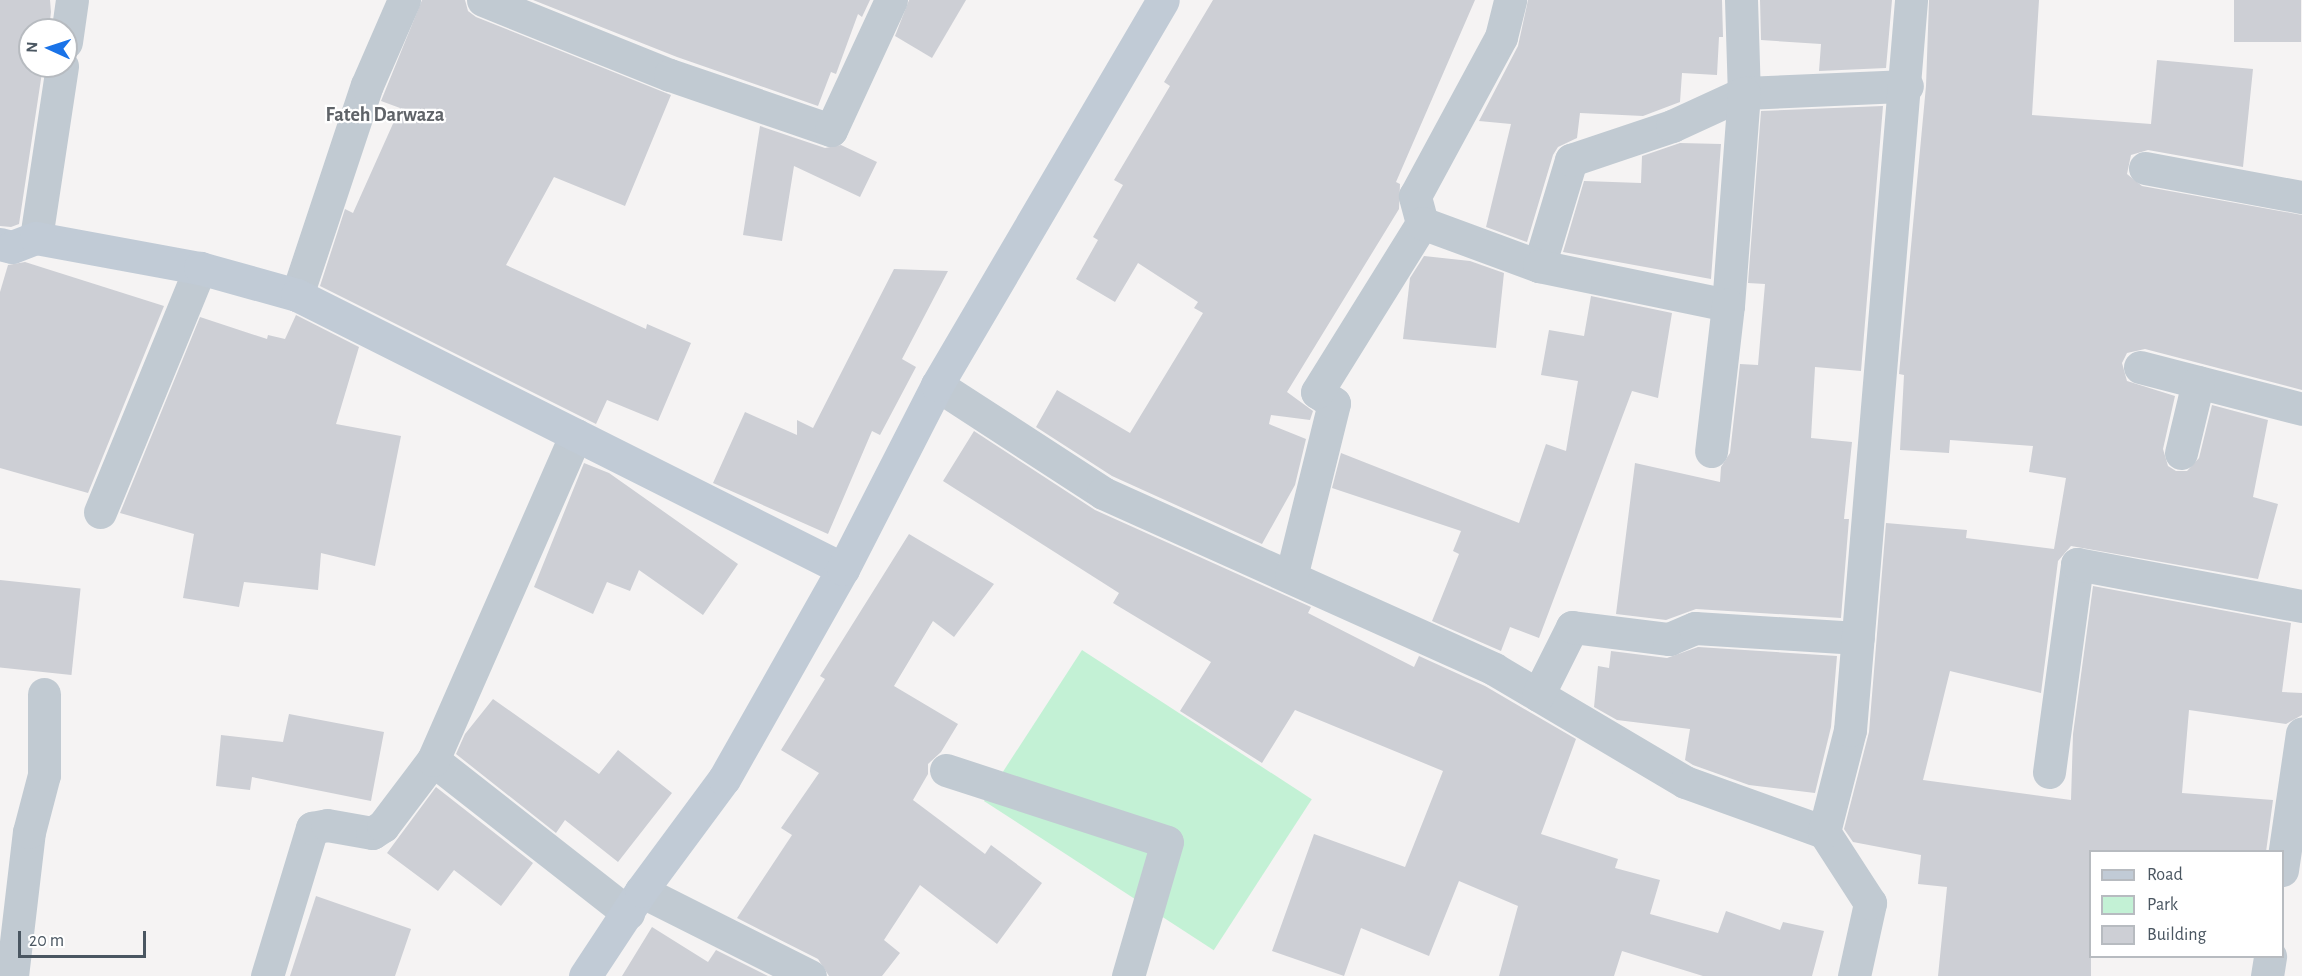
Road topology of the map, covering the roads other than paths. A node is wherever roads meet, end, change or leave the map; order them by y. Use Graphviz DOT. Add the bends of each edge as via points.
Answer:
graph roads {
  1 [pos="72,0"];
  2 [pos="404,0"];
  3 [pos="483,0"];
  4 [pos="891,0"];
  5 [pos="1163,0"];
  6 [pos="1510,0"];
  7 [pos="1741,0"];
  8 [pos="1911,0"];
  9 [pos="69,18"];
  10 [pos="60,78"];
  11 [pos="1907,86"];
  12 [pos="1744,93"];
  13 [pos="2145,168"];
  14 [pos="2302,197"];
  15 [pos="1422,223"];
  16 [pos="36,238"];
  17 [pos="0,244"];
  18 [pos="1539,266"];
  19 [pos="200,268"];
  20 [pos="297,295"];
  21 [pos="1728,305"];
  22 [pos="2140,367"];
  23 [pos="2198,382"];
  24 [pos="937,385"];
  25 [pos="2302,409"];
  26 [pos="576,435"];
  27 [pos="1711,451"];
  28 [pos="2181,453"];
  29 [pos="100,512"];
  30 [pos="843,569"];
  31 [pos="1291,577"];
  32 [pos="2302,606"];
  33 [pos="1858,638"];
  34 [pos="44,694"];
  35 [pos="1538,695"];
  36 [pos="2302,733"];
  37 [pos="433,760"];
  38 [pos="946,770"];
  39 [pos="2049,772"];
  40 [pos="14,830"];
  41 [pos="1824,832"];
  42 [pos="2284,863"];
  43 [pos="634,902"];
  44 [pos="2270,958"];
  45 [pos="12,976"];
  46 [pos="267,976"];
  47 [pos="585,976"];
  48 [pos="810,976"];
  49 [pos="1128,976"];
  50 [pos="1854,976"];
  51 [pos="2267,976"];
  1 -- 9 [label="street"];
  2 -- 20 [label="street" via="367,85"];
  3 -- 4 [label="street" via="670,75 831,130"];
  5 -- 24 [label="street"];
  6 -- 15 [label="street" via="1501,37 1415,196"];
  7 -- 12 [label="street"];
  8 -- 11 [label="street"];
  10 -- 16 [label="street"];
  11 -- 12 [label="street"];
  11 -- 33 [label="street"];
  12 -- 18 [label="street" via="1672,126 1571,160"];
  12 -- 21 [label="street"];
  13 -- 14 [label="street"];
  15 -- 18 [label="street"];
  15 -- 31 [label="street" via="1317,392 1334,403"];
  16 -- 17 [label="street" via="12,247"];
  16 -- 19 [label="street"];
  18 -- 21 [label="street"];
  19 -- 20 [label="street"];
  19 -- 29 [label="street"];
  20 -- 26 [label="street"];
  21 -- 27 [label="street"];
  22 -- 23 [label="street"];
  23 -- 25 [label="street"];
  23 -- 28 [label="street"];
  24 -- 30 [label="street"];
  24 -- 31 [label="street" via="1103,493"];
  26 -- 30 [label="street"];
  26 -- 37 [label="street"];
  30 -- 43 [label="street" via="724,779"];
  31 -- 35 [label="street" via="1494,669"];
  32 -- 39 [label="street" via="2077,564"];
  33 -- 35 [label="street" via="1695,628 1670,639 1572,627"];
  33 -- 41 [label="street" via="1850,730"];
  34 -- 40 [label="street" via="44,775"];
  35 -- 41 [label="street" via="1685,782"];
  36 -- 42 [label="street"];
  37 -- 43 [label="street"];
  37 -- 46 [label="street" via="383,826 372,833 327,825 312,828"];
  38 -- 49 [label="street" via="1167,842"];
  40 -- 45 [label="street"];
  41 -- 50 [label="street" via="1870,903"];
  43 -- 47 [label="street"];
  43 -- 48 [label="street"];
  44 -- 51 [label="street"];
}
